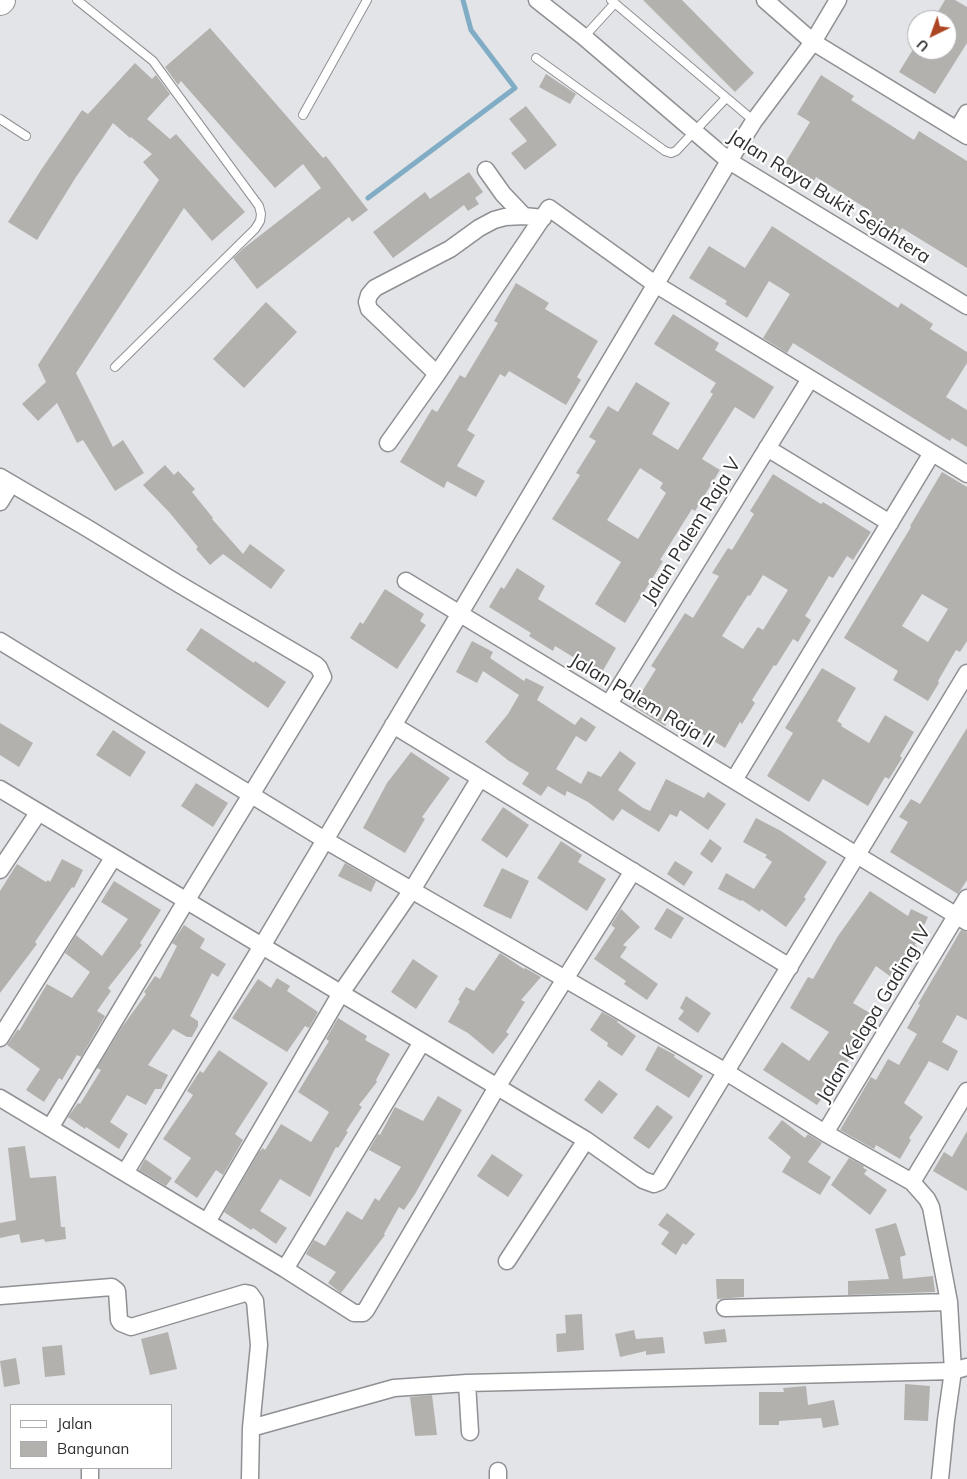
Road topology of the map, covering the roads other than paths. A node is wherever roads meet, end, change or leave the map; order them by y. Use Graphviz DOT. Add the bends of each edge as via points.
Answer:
graph roads {
  1 [pos="77,0"];
  2 [pos="367,0"];
  3 [pos="537,0"];
  4 [pos="765,0"];
  5 [pos="838,0"];
  6 [pos="613,1"];
  7 [pos="584,37"];
  8 [pos="813,42"];
  9 [pos="536,58"];
  10 [pos="726,98"];
  11 [pos="967,113"];
  12 [pos="302,115"];
  13 [pos="0,119"];
  14 [pos="754,121"];
  15 [pos="694,131"];
  16 [pos="962,133"];
  17 [pos="26,136"];
  18 [pos="729,161"];
  19 [pos="486,170"];
  20 [pos="524,216"];
  21 [pos="543,218"];
  22 [pos="655,284"];
  23 [pos="967,306"];
  24 [pos="115,366"];
  25 [pos="437,374"];
  26 [pos="810,379"];
  27 [pos="388,443"];
  28 [pos="767,448"];
  29 [pos="932,453"];
  30 [pos="967,474"];
  31 [pos="6,481"];
  32 [pos="0,502"];
  33 [pos="890,523"];
  34 [pos="406,581"];
  35 [pos="460,614"];
  36 [pos="0,641"];
  37 [pos="967,673"];
  38 [pos="609,704"];
  39 [pos="394,725"];
  40 [pos="480,778"];
  41 [pos="734,780"];
  42 [pos="0,789"];
  43 [pos="251,794"];
  44 [pos="38,813"];
  45 [pos="325,840"];
  46 [pos="857,855"];
  47 [pos="113,858"];
  48 [pos="0,870"];
  49 [pos="633,871"];
  50 [pos="412,890"];
  51 [pos="967,898"];
  52 [pos="186,901"];
  53 [pos="962,919"];
  54 [pos="262,946"];
  55 [pos="790,967"];
  56 [pos="565,979"];
  57 [pos="341,993"];
  58 [pos="0,1038"];
  59 [pos="422,1042"];
  60 [pos="726,1072"];
  61 [pos="497,1087"];
  62 [pos="967,1091"];
  63 [pos="0,1098"];
  64 [pos="50,1128"];
  65 [pos="825,1133"];
  66 [pos="586,1140"];
  67 [pos="125,1173"];
  68 [pos="912,1182"];
  69 [pos="207,1222"];
  70 [pos="507,1261"];
  71 [pos="285,1269"];
  72 [pos="0,1296"];
  73 [pos="949,1302"];
  74 [pos="725,1308"];
  75 [pos="960,1369"];
  76 [pos="467,1383"];
  77 [pos="251,1428"];
  78 [pos="470,1432"];
  79 [pos="250,1479"];
  80 [pos="940,1479"];
  1 -- 24 [label="lane" via="153,61 259,206 261,214 255,229"];
  2 -- 12 [label="lane"];
  3 -- 7 [label="street, Jalan Raya Bukit Sejahtera"];
  4 -- 8 [label="street"];
  5 -- 8 [label="street"];
  6 -- 7 [label="lane"];
  6 -- 10 [label="lane"];
  7 -- 15 [label="street, Jalan Raya Bukit Sejahtera"];
  8 -- 14 [label="street"];
  8 -- 16 [label="street"];
  9 -- 15 [label="lane" via="668,152 676,151"];
  10 -- 14 [label="lane"];
  10 -- 15 [label="lane"];
  11 -- 16 [label="street"];
  13 -- 17 [label="lane"];
  14 -- 18 [label="street"];
  15 -- 18 [label="street, Jalan Raya Bukit Sejahtera"];
  18 -- 22 [label="street"];
  18 -- 23 [label="street, Jalan Raya Bukit Sejahtera"];
  19 -- 20 [label="street"];
  20 -- 21 [label="street"];
  20 -- 25 [label="street" via="494,220 450,249 375,288 369,295 369,309"];
  21 -- 22 [label="street" via="549,208"];
  21 -- 25 [label="street"];
  22 -- 26 [label="street"];
  22 -- 35 [label="street"];
  25 -- 27 [label="street"];
  26 -- 28 [label="street, Jalan Palem Raja V"];
  26 -- 29 [label="street"];
  28 -- 33 [label="street"];
  28 -- 38 [label="street, Jalan Palem Raja V"];
  29 -- 30 [label="street"];
  29 -- 33 [label="street"];
  31 -- 32 [label="street"];
  31 -- 43 [label="street" via="319,668 323,677"];
  33 -- 41 [label="street"];
  34 -- 35 [label="street, Jalan Palem Raja II"];
  35 -- 38 [label="street, Jalan Palem Raja II"];
  35 -- 39 [label="street"];
  36 -- 43 [label="street"];
  37 -- 46 [label="street"];
  38 -- 41 [label="street, Jalan Palem Raja II"];
  39 -- 40 [label="street"];
  39 -- 45 [label="street"];
  40 -- 49 [label="street"];
  40 -- 50 [label="street"];
  41 -- 46 [label="street, Jalan Palem Raja II"];
  42 -- 44 [label="street"];
  43 -- 45 [label="street"];
  43 -- 52 [label="street"];
  44 -- 47 [label="street"];
  44 -- 48 [label="street"];
  45 -- 50 [label="street"];
  45 -- 54 [label="street"];
  46 -- 53 [label="street, Jalan Palem Raja II"];
  46 -- 55 [label="street"];
  47 -- 52 [label="street"];
  47 -- 58 [label="street"];
  49 -- 55 [label="street"];
  49 -- 56 [label="street"];
  50 -- 56 [label="street"];
  50 -- 57 [label="street"];
  51 -- 53 [label="street, Jalan Kelapa Gading IV"];
  52 -- 54 [label="street"];
  52 -- 64 [label="street"];
  53 -- 65 [label="street, Jalan Kelapa Gading IV"];
  54 -- 57 [label="street"];
  54 -- 67 [label="street"];
  55 -- 60 [label="street"];
  56 -- 60 [label="street"];
  56 -- 61 [label="street"];
  57 -- 59 [label="street"];
  57 -- 69 [label="street"];
  59 -- 61 [label="street"];
  59 -- 71 [label="street"];
  60 -- 65 [label="street"];
  60 -- 66 [label="street" via="659,1182 654,1184 643,1180"];
  61 -- 66 [label="street"];
  61 -- 71 [label="street" via="366,1310 354,1313"];
  62 -- 68 [label="street"];
  63 -- 64 [label="street"];
  64 -- 67 [label="street"];
  65 -- 68 [label="street"];
  66 -- 70 [label="street"];
  67 -- 69 [label="street"];
  68 -- 73 [label="street" via="931,1207"];
  69 -- 71 [label="street"];
  72 -- 77 [label="street" via="112,1287 116,1291 119,1320 130,1327 245,1292 250,1294 254,1301 259,1345"];
  73 -- 74 [label="street"];
  73 -- 75 [label="street"];
  75 -- 76 [label="street"];
  75 -- 80 [label="street" via="946,1420"];
  76 -- 77 [label="street" via="394,1388"];
  76 -- 78 [label="street"];
  77 -- 79 [label="street"];
}
